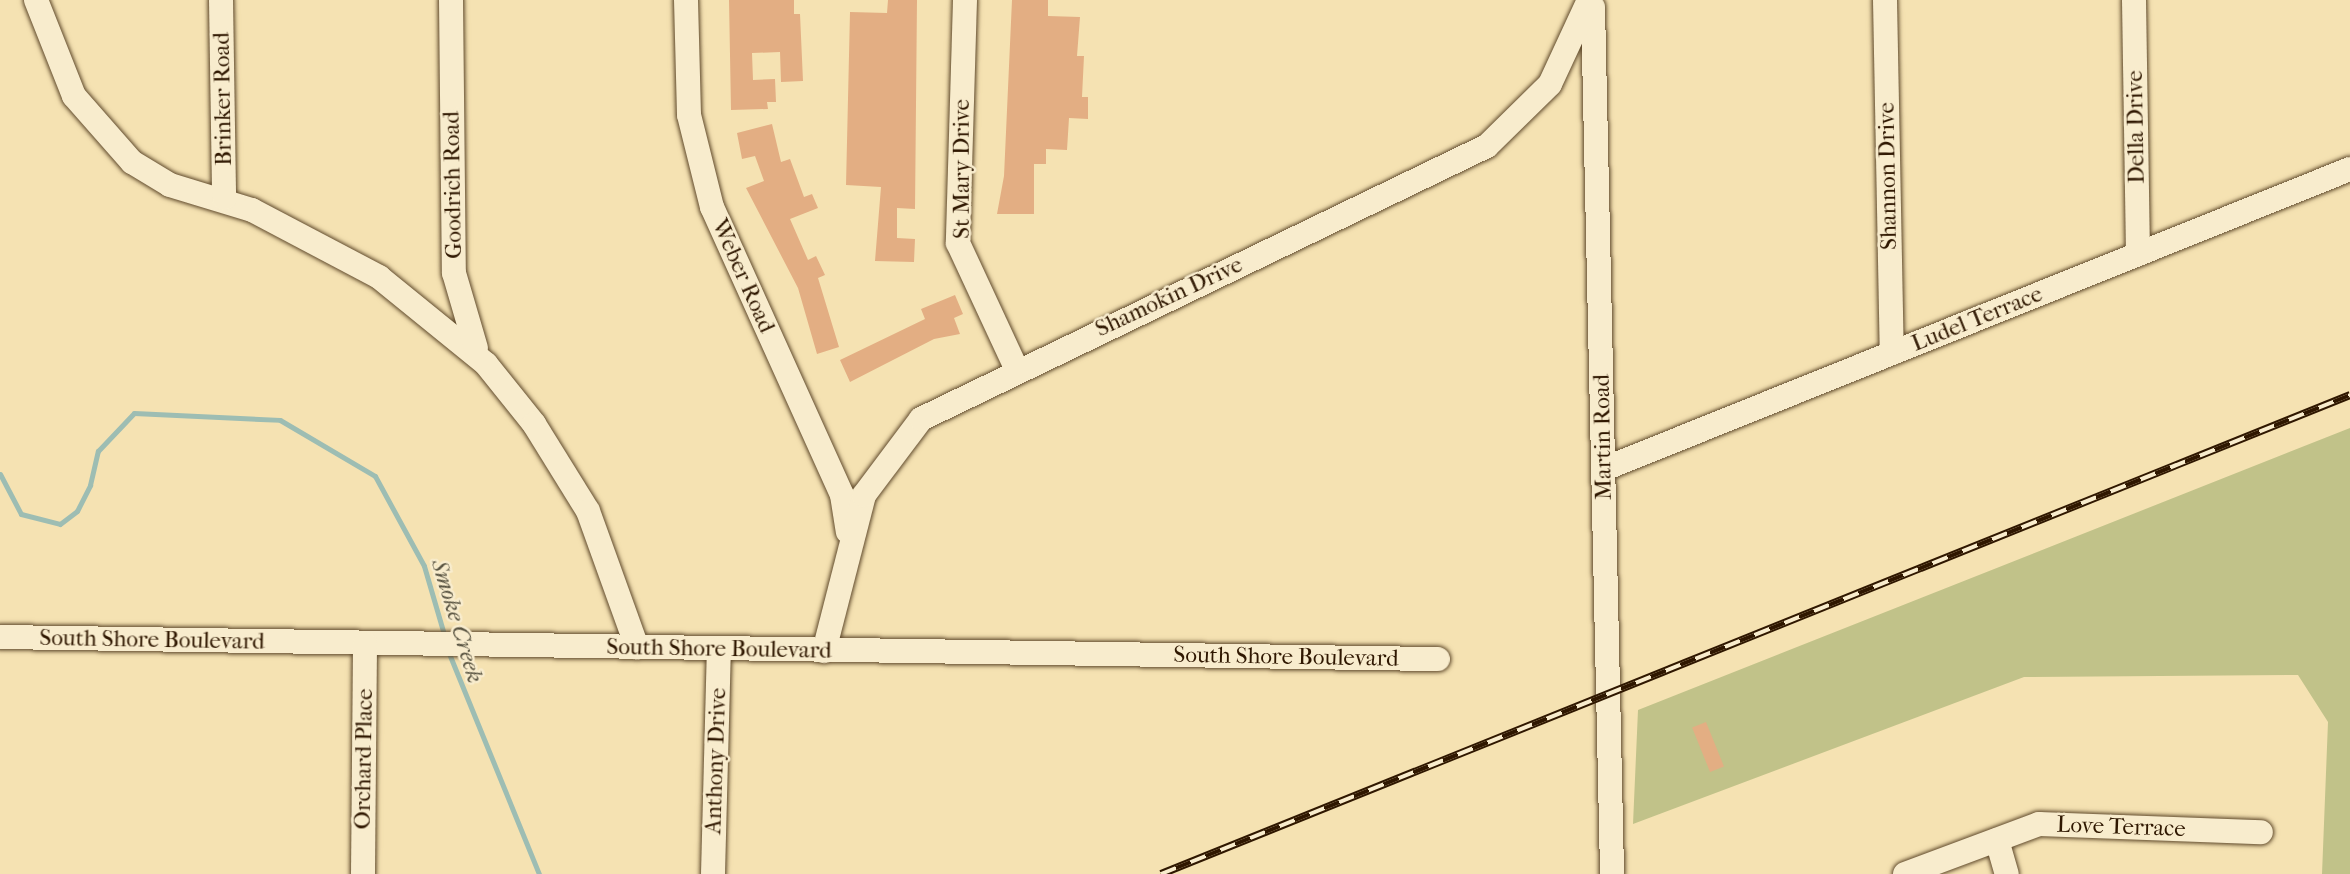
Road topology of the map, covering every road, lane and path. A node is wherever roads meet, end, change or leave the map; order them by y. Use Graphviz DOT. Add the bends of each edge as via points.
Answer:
graph roads {
  1 [pos="36,0"];
  2 [pos="221,0"];
  3 [pos="451,0"];
  4 [pos="686,0"];
  5 [pos="965,0"];
  6 [pos="1591,0"];
  7 [pos="1885,0"];
  8 [pos="2134,0"];
  9 [pos="2350,169"];
  10 [pos="224,198"];
  11 [pos="2138,254"];
  12 [pos="1892,352"];
  13 [pos="486,364"];
  14 [pos="1016,368"];
  15 [pos="1604,469"];
  16 [pos="848,540"];
  17 [pos="0,637"];
  18 [pos="365,644"];
  19 [pos="637,647"];
  20 [pos="719,649"];
  21 [pos="824,652"];
  22 [pos="1438,659"];
  23 [pos="2261,832"];
  24 [pos="1997,840"];
  25 [pos="363,874"];
  26 [pos="713,874"];
  27 [pos="1612,874"];
  28 [pos="1905,874"];
  29 [pos="2007,874"];
  1 -- 10 [label="street" via="74,96 106,138 170,185"];
  2 -- 10 [label="street, Brinker Road"];
  3 -- 13 [label="street, Goodrich Road" via="454,273 462,315"];
  4 -- 16 [label="street, Weber Road" via="689,116 712,207 842,495"];
  5 -- 14 [label="street, St Mary Drive" via="958,243"];
  6 -- 14 [label="street, Shamokin Drive" via="1550,84 1487,146"];
  6 -- 15 [label="street, Martin Road"];
  7 -- 12 [label="street, Shannon Drive"];
  8 -- 11 [label="street, Della Drive"];
  9 -- 11 [label="street, Ludel Terrace"];
  10 -- 13 [label="street" via="379,277"];
  11 -- 12 [label="street, Ludel Terrace"];
  12 -- 15 [label="street, Ludel Terrace"];
  13 -- 19 [label="street" via="534,424 588,511"];
  14 -- 16 [label="street, Shamokin Drive" via="944,402 900,439 864,495"];
  15 -- 27 [label="street, Martin Road"];
  16 -- 21 [label="street, Shamokin Drive"];
  17 -- 18 [label="street, South Shore Boulevard"];
  18 -- 19 [label="street, South Shore Boulevard"];
  18 -- 25 [label="street, Orchard Place"];
  19 -- 20 [label="street, South Shore Boulevard"];
  20 -- 21 [label="street, South Shore Boulevard"];
  20 -- 26 [label="street, Anthony Drive"];
  21 -- 22 [label="street, South Shore Boulevard"];
  23 -- 24 [label="street, Love Terrace" via="2039,824"];
  24 -- 28 [label="street, Love Terrace"];
  24 -- 29 [label="street"];
}
